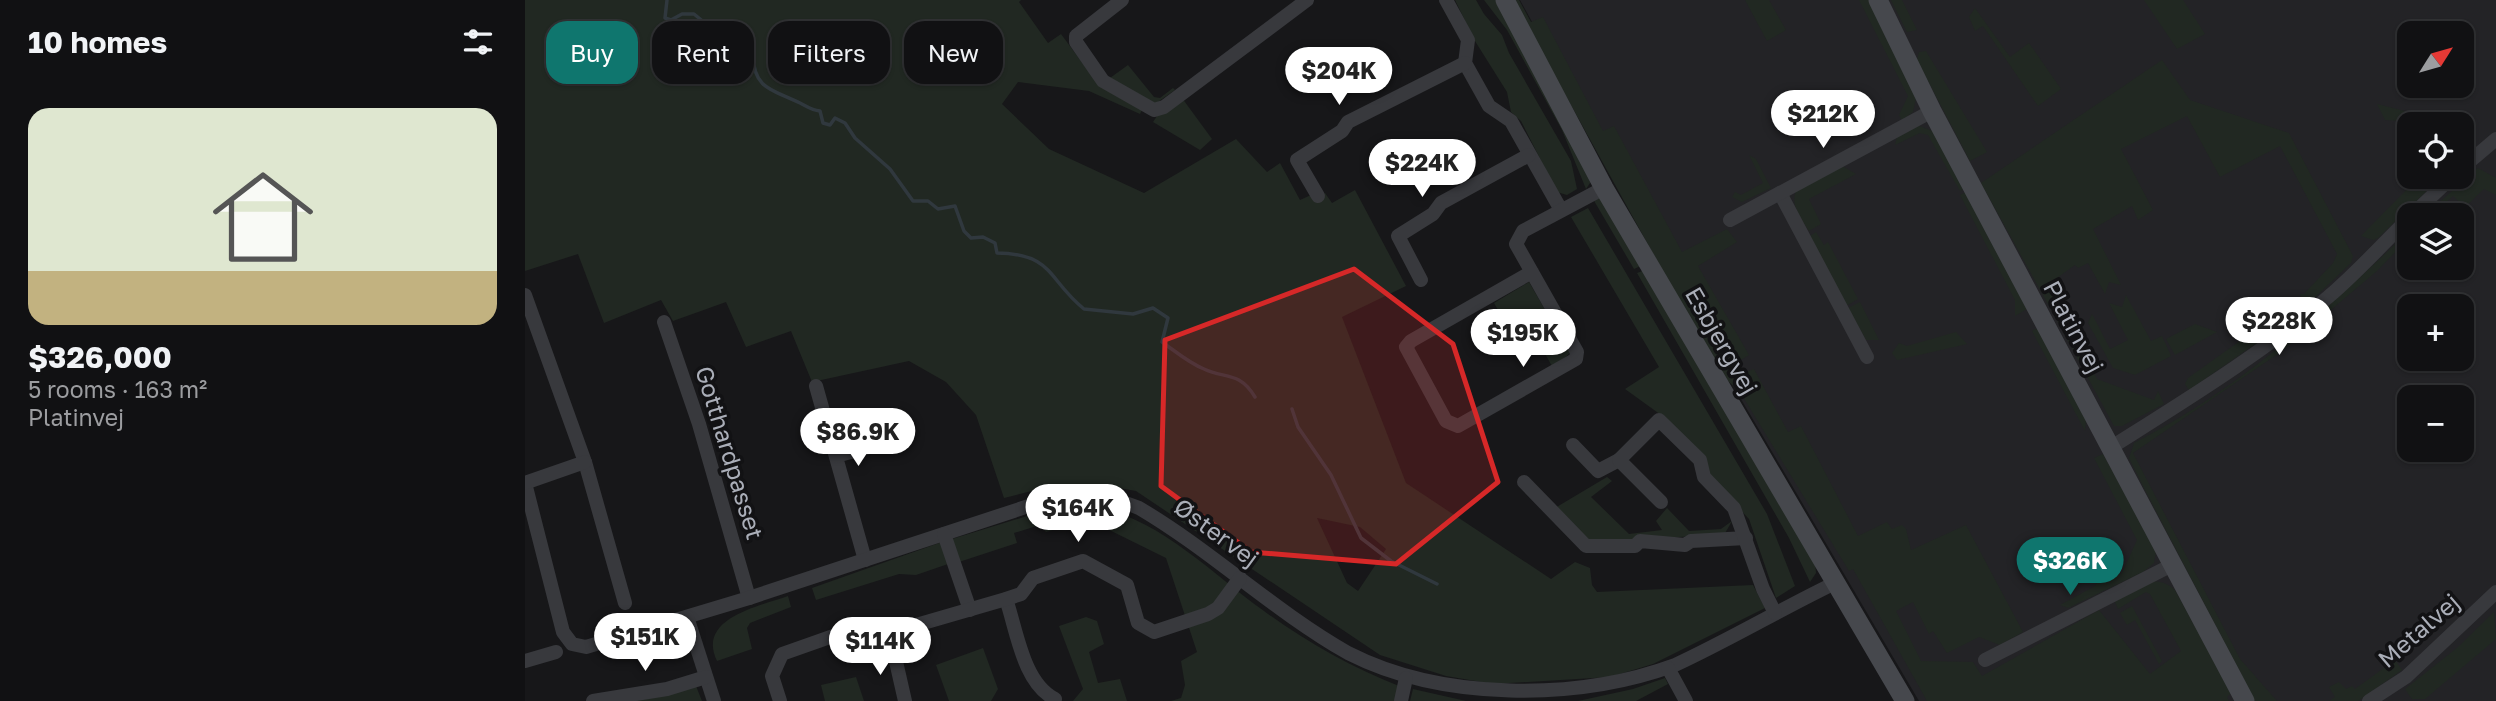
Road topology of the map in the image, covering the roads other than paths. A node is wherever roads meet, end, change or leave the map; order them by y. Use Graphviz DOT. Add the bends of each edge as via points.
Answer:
graph roads {
  1 [pos="1122,0"];
  2 [pos="1307,0"];
  3 [pos="1446,0"];
  4 [pos="1505,0"];
  5 [pos="1878,0"];
  6 [pos="1465,63"];
  7 [pos="1932,111"];
  8 [pos="2496,139"];
  9 [pos="1529,155"];
  10 [pos="2474,158"];
  11 [pos="1604,188"];
  12 [pos="2439,189"];
  13 [pos="1780,193"];
  14 [pos="1318,196"];
  15 [pos="2425,203"];
  16 [pos="1561,210"];
  17 [pos="1730,220"];
  18 [pos="2397,230"];
  19 [pos="1532,272"];
  20 [pos="1421,280"];
  21 [pos="525,295"];
  22 [pos="664,323"];
  23 [pos="1867,357"];
  24 [pos="816,386"];
  25 [pos="902,438"];
  26 [pos="1573,445"];
  27 [pos="2110,448"];
  28 [pos="836,456"];
  29 [pos="1619,460"];
  30 [pos="585,462"];
  31 [pos="1524,482"];
  32 [pos="1661,502"];
  33 [pos="944,534"];
  34 [pos="1746,538"];
  35 [pos="865,560"];
  36 [pos="2172,565"];
  37 [pos="1240,578"];
  38 [pos="1835,583"];
  39 [pos="2496,592"];
  40 [pos="749,598"];
  41 [pos="1006,599"];
  42 [pos="625,603"];
  43 [pos="970,610"];
  44 [pos="1775,613"];
  45 [pos="687,617"];
  46 [pos="896,637"];
  47 [pos="556,653"];
  48 [pos="525,660"];
  49 [pos="1985,660"];
  50 [pos="1668,668"];
  51 [pos="706,677"];
  52 [pos="1406,678"];
  53 [pos="1055,699"];
  54 [pos="593,701"];
  55 [pos="714,701"];
  56 [pos="781,701"];
  57 [pos="905,701"];
  58 [pos="1401,701"];
  59 [pos="1686,701"];
  60 [pos="1905,701"];
  61 [pos="2245,701"];
  62 [pos="2369,701"];
  1 -- 2 [label="street" via="1086,26 1076,42 1103,81 1154,110"];
  3 -- 6 [label="street" via="1468,40"];
  4 -- 11 [label="main road, Esbjergvej"];
  5 -- 7 [label="main road, Platinvej"];
  6 -- 9 [label="street" via="1489,106 1511,121"];
  6 -- 14 [label="street" via="1348,122 1342,131 1297,160"];
  7 -- 13 [label="street"];
  7 -- 27 [label="main road, Platinvej"];
  8 -- 10 [label="street"];
  9 -- 16 [label="street"];
  9 -- 20 [label="street" via="1441,203 1433,214 1398,236"];
  11 -- 16 [label="street"];
  11 -- 38 [label="main road, Esbjergvej"];
  12 -- 15 [label="street"];
  13 -- 17 [label="street"];
  13 -- 23 [label="street"];
  16 -- 19 [label="street" via="1518,237 1516,244"];
  18 -- 27 [label="street" via="2295,322 2207,387"];
  19 -- 19 [label="street" via="1577,352 1576,359 1453,426 1406,347"];
  21 -- 30 [label="street"];
  22 -- 40 [label="street, Gotthardpasset" via="699,424"];
  24 -- 28 [label="street"];
  25 -- 28 [label="street"];
  26 -- 29 [label="street" via="1598,471"];
  27 -- 36 [label="main road, Platinvej"];
  28 -- 35 [label="street"];
  29 -- 32 [label="street"];
  29 -- 34 [label="street" via="1659,420 1700,460 1704,477 1734,508"];
  30 -- 42 [label="street"];
  30 -- 45 [label="street, Østervej" via="525,483 562,632 572,644 586,647"];
  31 -- 34 [label="street" via="1586,546 1635,546 1640,541 1685,545"];
  33 -- 35 [label="street, Østervej"];
  33 -- 37 [label="street, Østervej" via="1049,499 1101,497 1139,508"];
  33 -- 43 [label="street"];
  34 -- 44 [label="street"];
  35 -- 40 [label="street, Østervej"];
  36 -- 49 [label="street"];
  36 -- 61 [label="main road, Platinvej"];
  37 -- 41 [label="street" via="1218,608 1154,632 1139,623 1127,585 1083,561 1033,578 1021,594"];
  37 -- 52 [label="street, Østervej" via="1348,653"];
  38 -- 44 [label="street, Østervej"];
  38 -- 60 [label="main road, Esbjergvej"];
  39 -- 62 [label="street, Metalvej" via="2406,677"];
  40 -- 45 [label="street, Østervej"];
  41 -- 43 [label="street"];
  41 -- 53 [label="street" via="1033,680 1041,692"];
  43 -- 46 [label="street"];
  44 -- 50 [label="street, Østervej"];
  45 -- 51 [label="street"];
  46 -- 56 [label="street" via="880,637 875,627 867,624 782,654 772,676"];
  46 -- 57 [label="street"];
  47 -- 48 [label="street"];
  50 -- 52 [label="street, Østervej" via="1625,682 1540,697 1475,695"];
  50 -- 59 [label="street"];
  51 -- 54 [label="street" via="667,689"];
  51 -- 55 [label="street"];
  52 -- 58 [label="street"];
}
